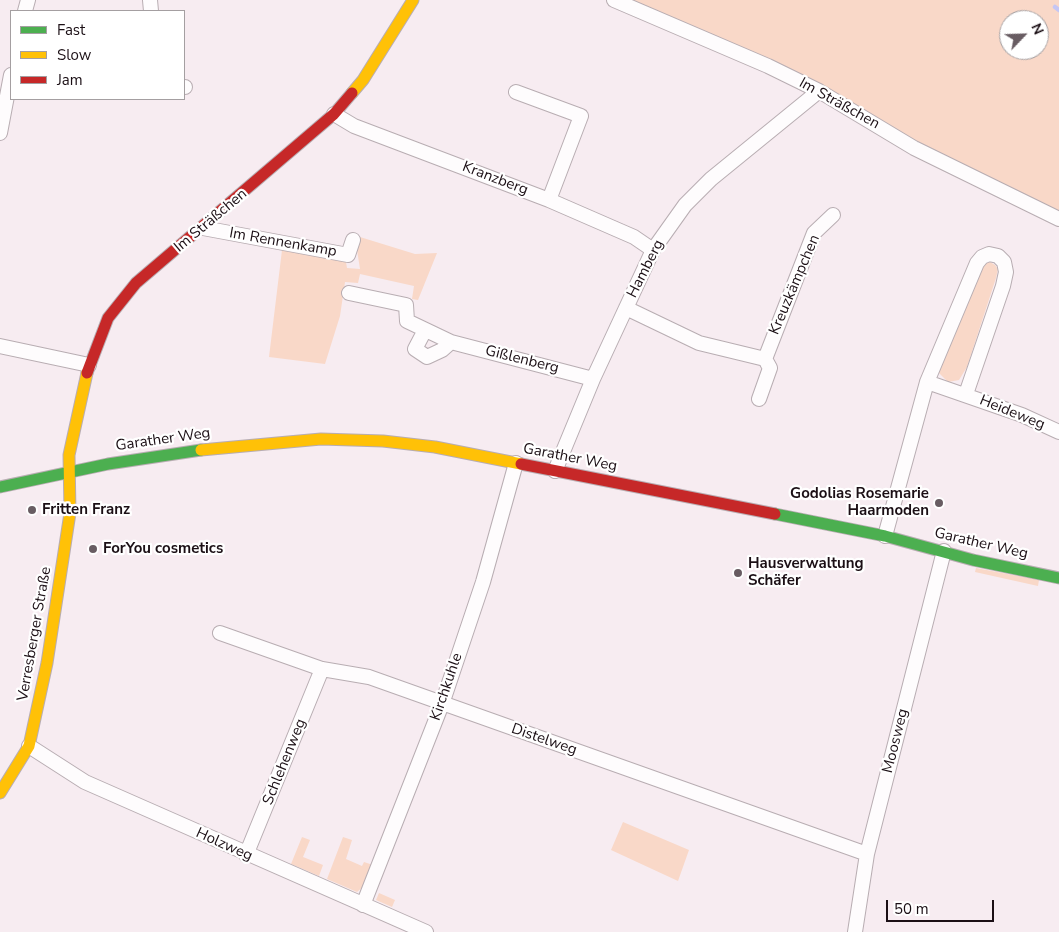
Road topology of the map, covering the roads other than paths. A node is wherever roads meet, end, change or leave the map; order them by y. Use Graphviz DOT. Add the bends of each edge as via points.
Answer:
graph roads {
  1 [pos="399,0"];
  2 [pos="413,0"];
  3 [pos="614,0"];
  4 [pos="403,16"];
  5 [pos="10,80"];
  6 [pos="818,91"];
  7 [pos="516,92"];
  8 [pos="334,114"];
  9 [pos="0,133"];
  10 [pos="549,200"];
  11 [pos="833,216"];
  12 [pos="1059,219"];
  13 [pos="203,228"];
  14 [pos="353,240"];
  15 [pos="653,250"];
  16 [pos="349,293"];
  17 [pos="626,308"];
  18 [pos="425,330"];
  19 [pos="451,342"];
  20 [pos="0,346"];
  21 [pos="765,359"];
  22 [pos="89,365"];
  23 [pos="593,379"];
  24 [pos="927,382"];
  25 [pos="966,394"];
  26 [pos="759,400"];
  27 [pos="1059,432"];
  28 [pos="516,463"];
  29 [pos="556,470"];
  30 [pos="69,472"];
  31 [pos="0,487"];
  32 [pos="885,536"];
  33 [pos="944,551"];
  34 [pos="1059,578"];
  35 [pos="220,633"];
  36 [pos="322,669"];
  37 [pos="442,704"];
  38 [pos="29,746"];
  39 [pos="0,793"];
  40 [pos="867,854"];
  41 [pos="246,855"];
  42 [pos="363,905"];
  43 [pos="426,932"];
  44 [pos="855,932"];
  1 -- 4 [label="street"];
  2 -- 4 [label="street, Im Sträßchen"];
  3 -- 6 [label="street, Im Sträßchen"];
  4 -- 8 [label="street, Im Sträßchen" via="363,80"];
  5 -- 9 [label="street"];
  6 -- 12 [label="street, Im Sträßchen" via="914,148"];
  6 -- 15 [label="street, Hamberg" via="711,179 685,206"];
  7 -- 10 [label="street" via="581,116"];
  8 -- 10 [label="street, Kranzberg" via="354,126"];
  8 -- 13 [label="street, Im Sträßchen"];
  10 -- 15 [label="street, Kranzberg" via="634,237"];
  11 -- 21 [label="street, Kreuzkämpchen" via="814,233"];
  13 -- 14 [label="street, Im Rennenkamp" via="348,255"];
  13 -- 22 [label="street, Im Sträßchen" via="136,282 108,318"];
  15 -- 17 [label="street, Hamberg"];
  16 -- 18 [label="street, Gißlenberg" via="406,305 407,321"];
  17 -- 21 [label="street" via="699,343"];
  17 -- 23 [label="street, Hamberg"];
  18 -- 19 [label="street, Gißlenberg"];
  18 -- 19 [label="street" via="415,349 428,357"];
  19 -- 23 [label="street, Gißlenberg"];
  20 -- 22 [label="street"];
  21 -- 26 [label="street, Kreuzkämpchen" via="770,368"];
  22 -- 30 [label="street, Im Sträßchen" via="68,455"];
  23 -- 29 [label="street, Hamberg"];
  24 -- 25 [label="street, Heideweg"];
  24 -- 25 [label="street" via="977,263 989,254 998,256 1004,262 1006,272 1003,286"];
  24 -- 32 [label="street"];
  25 -- 27 [label="street, Heideweg"];
  28 -- 29 [label="street, Garather Weg"];
  28 -- 30 [label="street, Garather Weg" via="412,444 321,439 173,453"];
  28 -- 37 [label="street, Kirchkuhle" via="483,582"];
  29 -- 32 [label="street, Garather Weg"];
  30 -- 31 [label="street, Garather Weg"];
  30 -- 38 [label="street, Verresberger Straße" via="70,513 47,663"];
  32 -- 33 [label="street, Garather Weg"];
  33 -- 34 [label="street, Garather Weg"];
  33 -- 40 [label="street, Moosweg"];
  35 -- 36 [label="street, Distelweg"];
  36 -- 37 [label="street, Distelweg" via="369,678"];
  36 -- 41 [label="street, Schlehenweg"];
  37 -- 40 [label="street, Distelweg"];
  37 -- 42 [label="street, Kirchkuhle"];
  38 -- 39 [label="street, Verresberger Straße"];
  38 -- 41 [label="street, Holzweg" via="85,782"];
  40 -- 44 [label="street, Moosweg"];
  41 -- 42 [label="street, Holzweg"];
  42 -- 43 [label="street, Holzweg"];
}
